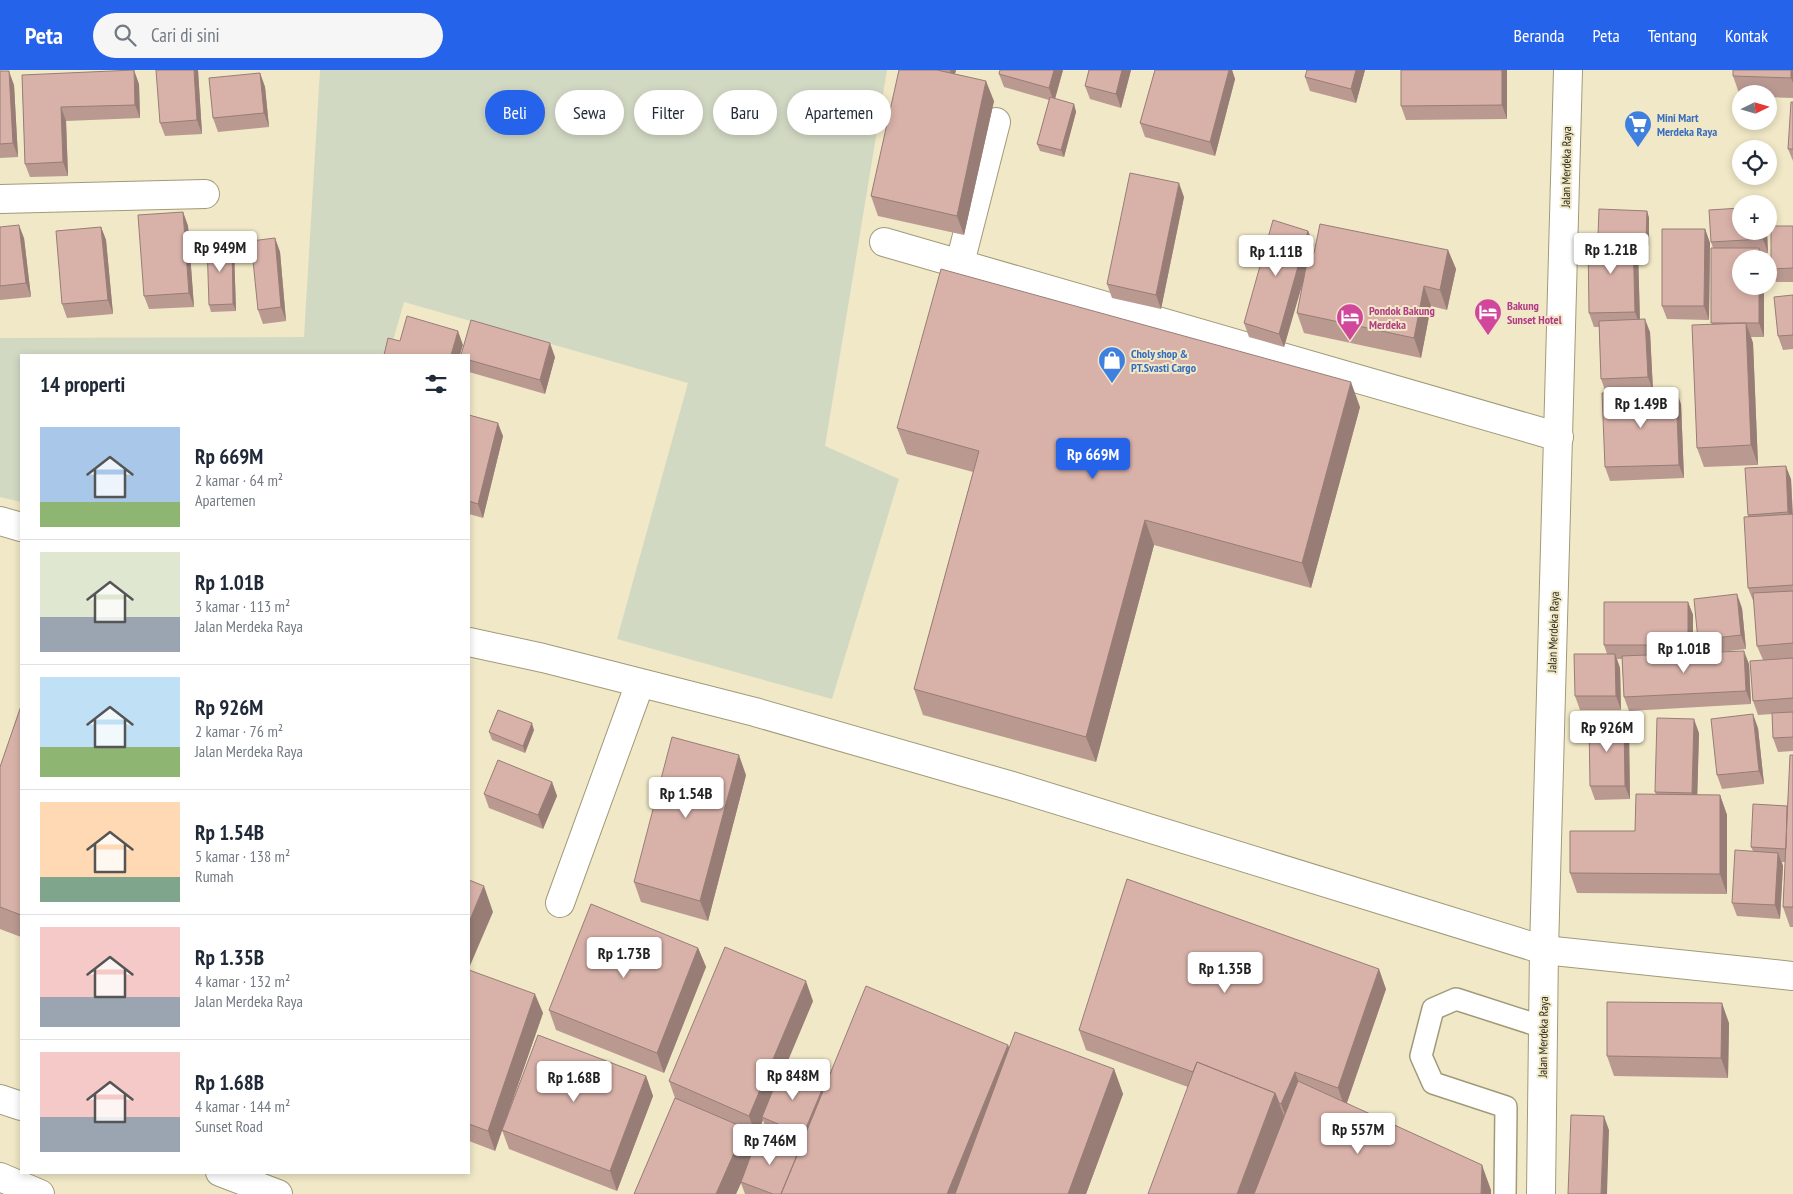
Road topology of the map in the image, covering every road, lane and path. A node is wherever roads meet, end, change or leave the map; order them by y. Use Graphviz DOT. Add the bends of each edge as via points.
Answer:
graph roads {
  1 [pos="1568,70"];
  2 [pos="996,122"];
  3 [pos="205,194"];
  4 [pos="0,199"];
  5 [pos="884,242"];
  6 [pos="960,263"];
  7 [pos="1559,437"];
  8 [pos="0,521"];
  9 [pos="20,527"];
  10 [pos="470,642"];
  11 [pos="640,683"];
  12 [pos="560,903"];
  13 [pos="1544,950"];
  14 [pos="1793,976"];
  15 [pos="1543,1027"];
  16 [pos="0,1099"];
  17 [pos="20,1106"];
  18 [pos="225,1174"];
  19 [pos="0,1177"];
  20 [pos="40,1194"];
  21 [pos="278,1194"];
  22 [pos="1505,1194"];
  23 [pos="1541,1194"];
  1 -- 7 [label="main road, Jalan Merdeka Raya"];
  2 -- 6 [label="main road"];
  3 -- 4 [label="main road"];
  5 -- 6 [label="main road"];
  6 -- 7 [label="main road"];
  7 -- 13 [label="main road, Jalan Merdeka Raya"];
  8 -- 9 [label="main road"];
  10 -- 11 [label="main road"];
  11 -- 12 [label="main road"];
  11 -- 13 [label="main road" via="755,712 1012,786"];
  13 -- 14 [label="main road"];
  13 -- 15 [label="main road, Jalan Merdeka Raya"];
  15 -- 22 [label="lane" via="1456,999 1432,1009 1421,1056 1433,1083 1506,1107"];
  15 -- 23 [label="main road, Jalan Merdeka Raya"];
  16 -- 17 [label="main road"];
  18 -- 21 [label="main road"];
  19 -- 20 [label="main road"];
}
